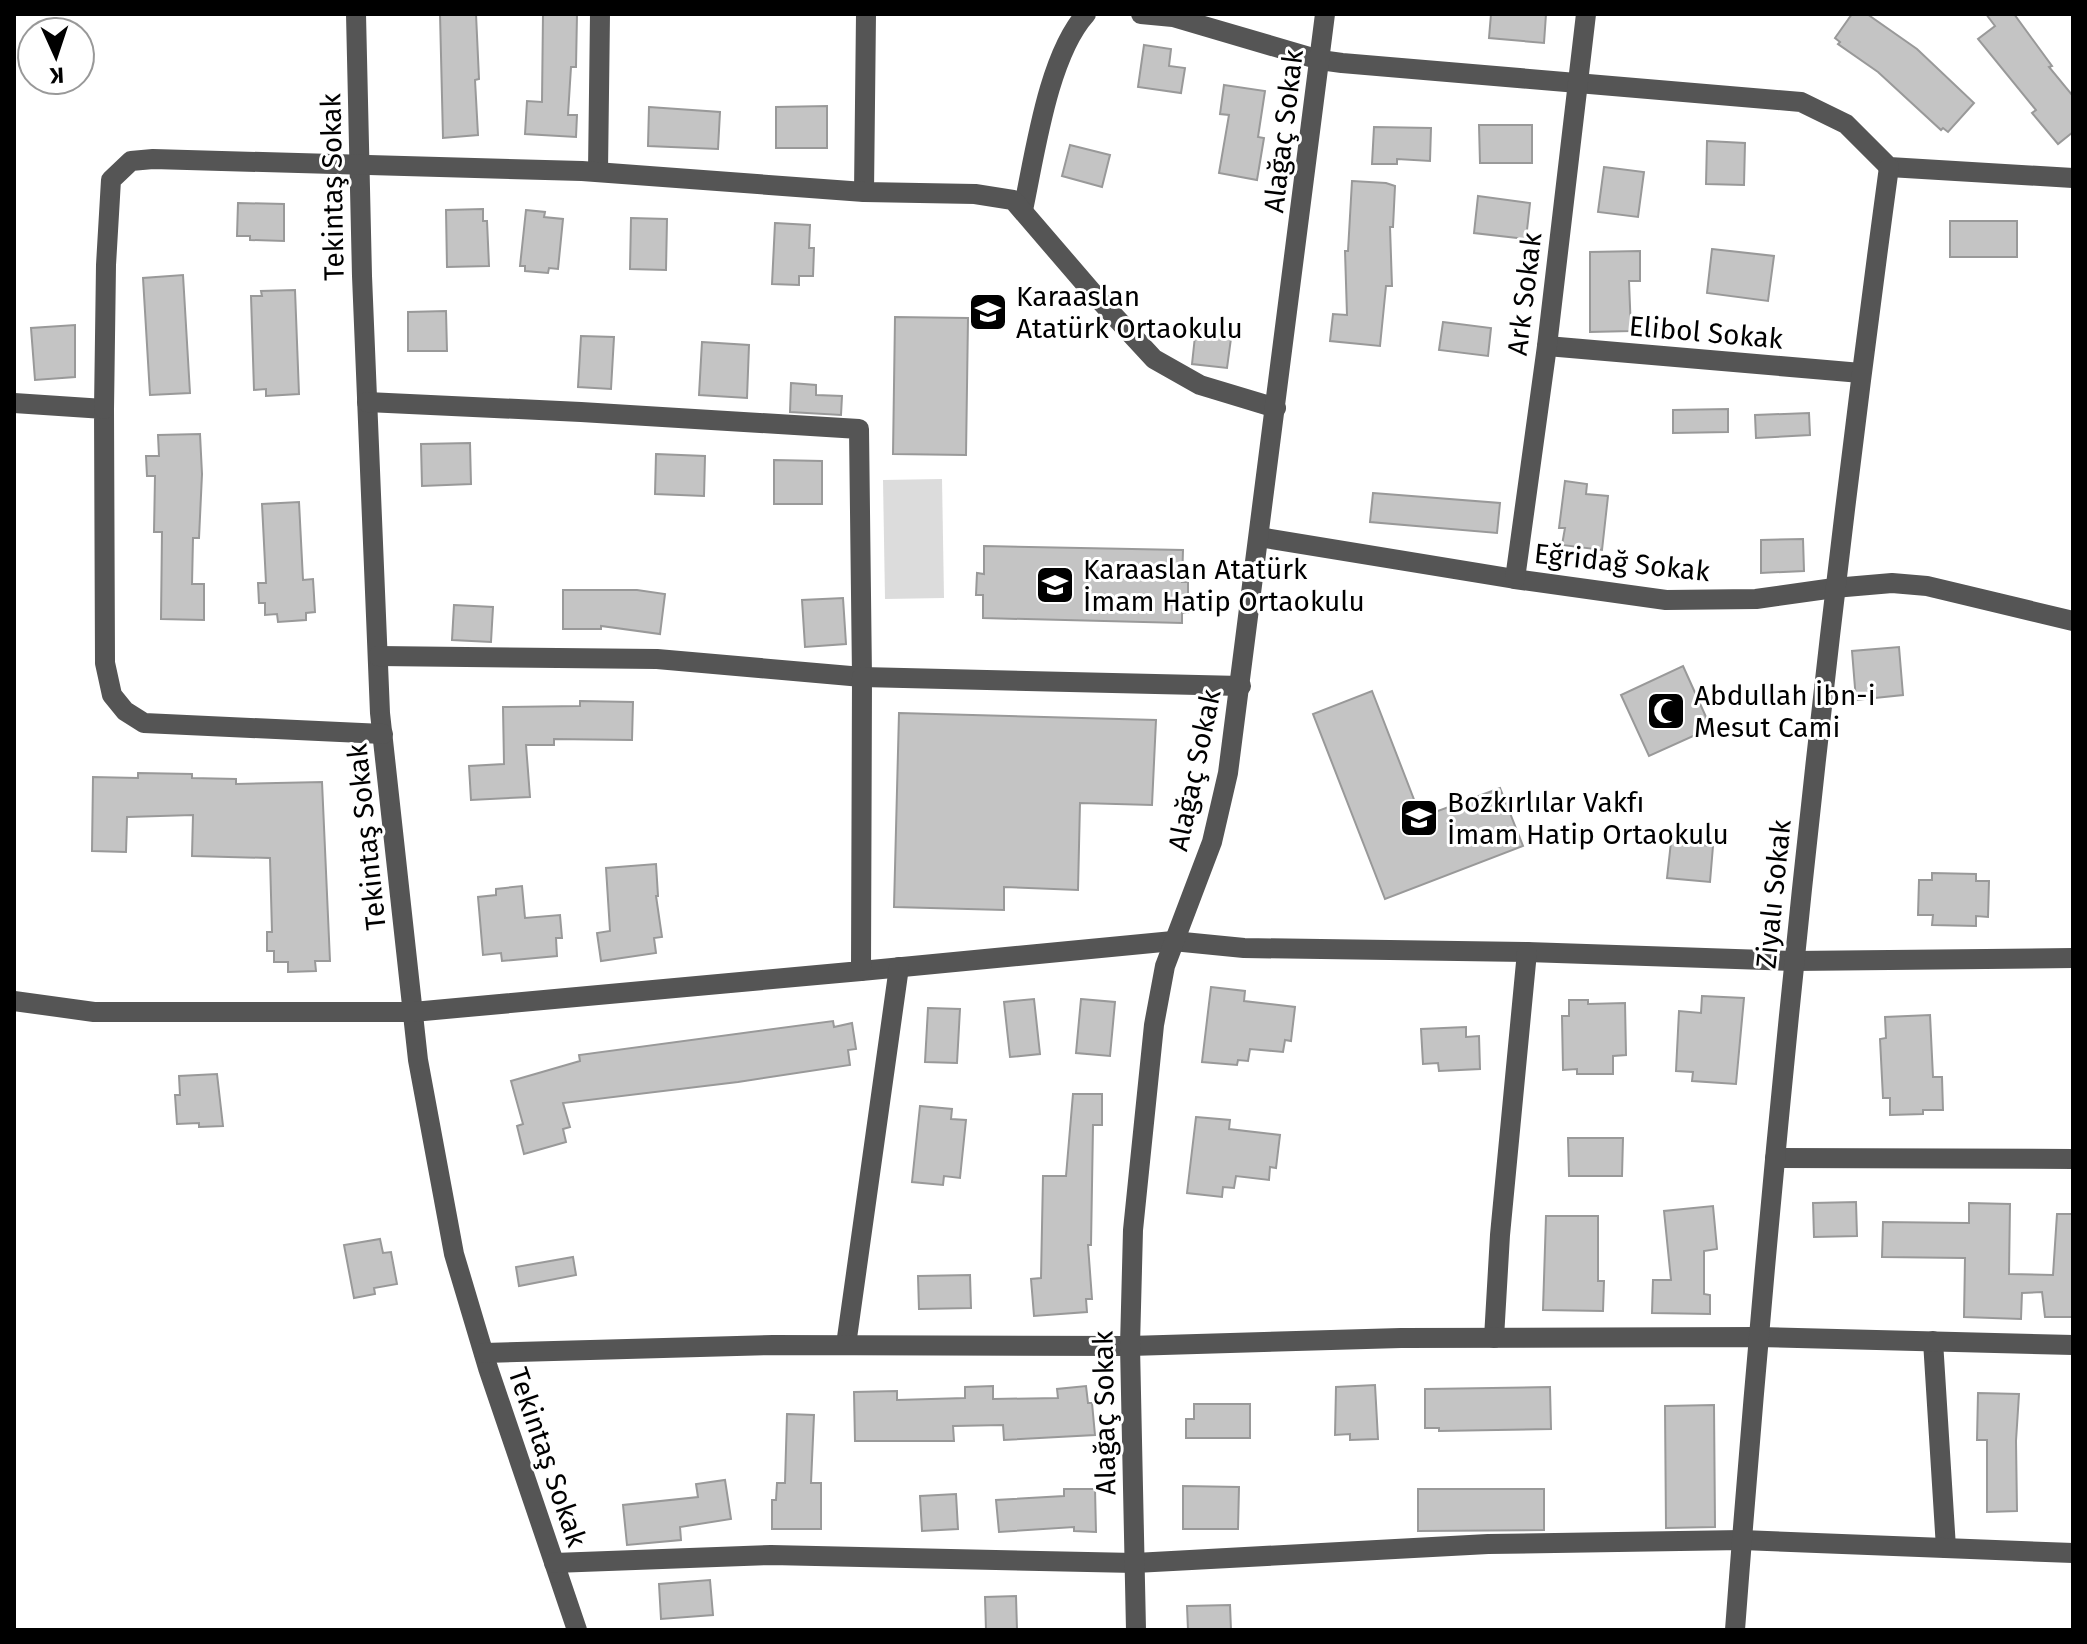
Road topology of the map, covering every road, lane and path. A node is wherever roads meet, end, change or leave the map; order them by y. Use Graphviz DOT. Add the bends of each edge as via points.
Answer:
graph roads {
  1 [pos="356,14"];
  2 [pos="600,14"];
  3 [pos="866,14"];
  4 [pos="1086,14"];
  5 [pos="1141,14"];
  6 [pos="1325,14"];
  7 [pos="1586,14"];
  8 [pos="1320,60"];
  9 [pos="1576,84"];
  10 [pos="360,163"];
  11 [pos="1889,167"];
  12 [pos="598,171"];
  13 [pos="2073,178"];
  14 [pos="864,192"];
  15 [pos="1023,210"];
  16 [pos="1547,346"];
  17 [pos="1861,373"];
  18 [pos="367,402"];
  19 [pos="14,403"];
  20 [pos="1276,408"];
  21 [pos="104,409"];
  22 [pos="1259,537"];
  23 [pos="1515,579"];
  24 [pos="1834,588"];
  25 [pos="2073,621"];
  26 [pos="378,656"];
  27 [pos="862,677"];
  28 [pos="1241,686"];
  29 [pos="383,734"];
  30 [pos="1173,941"];
  31 [pos="1527,952"];
  32 [pos="2073,958"];
  33 [pos="1793,961"];
  34 [pos="899,967"];
  35 [pos="861,971"];
  36 [pos="14,1001"];
  37 [pos="413,1012"];
  38 [pos="1775,1158"];
  39 [pos="2073,1159"];
  40 [pos="1758,1337"];
  41 [pos="1494,1338"];
  42 [pos="1933,1341"];
  43 [pos="846,1345"];
  44 [pos="2073,1345"];
  45 [pos="1130,1346"];
  46 [pos="484,1353"];
  47 [pos="1742,1540"];
  48 [pos="1946,1548"];
  49 [pos="2073,1553"];
  50 [pos="554,1563"];
  51 [pos="1135,1563"];
  52 [pos="577,1630"];
  53 [pos="1136,1630"];
  54 [pos="1735,1630"];
  1 -- 10 [label="street, Tekintaş Sokak"];
  2 -- 12 [label="street"];
  3 -- 14 [label="street"];
  4 -- 15 [label="street" via="1063,51"];
  5 -- 8 [label="street" via="1173,17"];
  6 -- 8 [label="street, Alağaç Sokak"];
  7 -- 9 [label="street, Ark Sokak"];
  8 -- 9 [label="street"];
  8 -- 20 [label="street, Alağaç Sokak"];
  9 -- 11 [label="street" via="1801,102 1846,124"];
  9 -- 16 [label="street, Ark Sokak"];
  10 -- 12 [label="street"];
  10 -- 18 [label="street, Tekintaş Sokak"];
  10 -- 21 [label="street" via="153,159 131,161 120,169 111,180 108,223"];
  11 -- 13 [label="street"];
  11 -- 17 [label="street, Ziyalı Sokak"];
  12 -- 14 [label="street"];
  14 -- 15 [label="street" via="975,194 1013,200"];
  15 -- 20 [label="street" via="1154,359 1200,385"];
  16 -- 17 [label="street, Elibol Sokak"];
  16 -- 23 [label="street, Ark Sokak"];
  17 -- 24 [label="street, Ziyalı Sokak"];
  18 -- 26 [label="street, Tekintaş Sokak"];
  18 -- 27 [label="street" via="859,429"];
  19 -- 21 [label="street"];
  20 -- 22 [label="street, Alağaç Sokak"];
  21 -- 29 [label="street" via="105,663 112,695 125,711 144,723"];
  22 -- 23 [label="street, Eğridağ Sokak"];
  22 -- 28 [label="street, Alağaç Sokak"];
  23 -- 24 [label="street, Eğridağ Sokak" via="1666,600 1756,599"];
  24 -- 25 [label="street, Eğridağ Sokak" via="1927,586"];
  24 -- 33 [label="street, Ziyalı Sokak"];
  26 -- 27 [label="street" via="657,659"];
  26 -- 29 [label="street, Tekintaş Sokak"];
  27 -- 28 [label="street"];
  27 -- 35 [label="street"];
  28 -- 30 [label="street, Alağaç Sokak" via="1221,809"];
  29 -- 37 [label="street, Tekintaş Sokak"];
  30 -- 31 [label="street" via="1244,948"];
  30 -- 34 [label="street"];
  30 -- 45 [label="street, Alağaç Sokak" via="1154,1025 1133,1230"];
  31 -- 33 [label="street"];
  31 -- 41 [label="street"];
  32 -- 33 [label="street"];
  33 -- 38 [label="street, Ziyalı Sokak"];
  34 -- 35 [label="street"];
  34 -- 43 [label="street"];
  35 -- 37 [label="street"];
  36 -- 37 [label="street" via="94,1012"];
  37 -- 46 [label="street, Tekintaş Sokak" via="454,1254"];
  38 -- 39 [label="street"];
  38 -- 40 [label="street, Ziyalı Sokak"];
  40 -- 41 [label="street"];
  40 -- 42 [label="street"];
  40 -- 47 [label="street, Ziyalı Sokak"];
  41 -- 45 [label="street"];
  42 -- 44 [label="street"];
  42 -- 48 [label="street"];
  43 -- 45 [label="street"];
  43 -- 46 [label="street"];
  45 -- 51 [label="street, Alağaç Sokak"];
  46 -- 50 [label="street, Tekintaş Sokak"];
  47 -- 48 [label="street"];
  47 -- 51 [label="street" via="1488,1544"];
  47 -- 54 [label="street, Ziyalı Sokak"];
  48 -- 49 [label="street"];
  50 -- 51 [label="street" via="771,1555"];
  50 -- 52 [label="street, Tekintaş Sokak"];
  51 -- 53 [label="street, Alağaç Sokak"];
}
